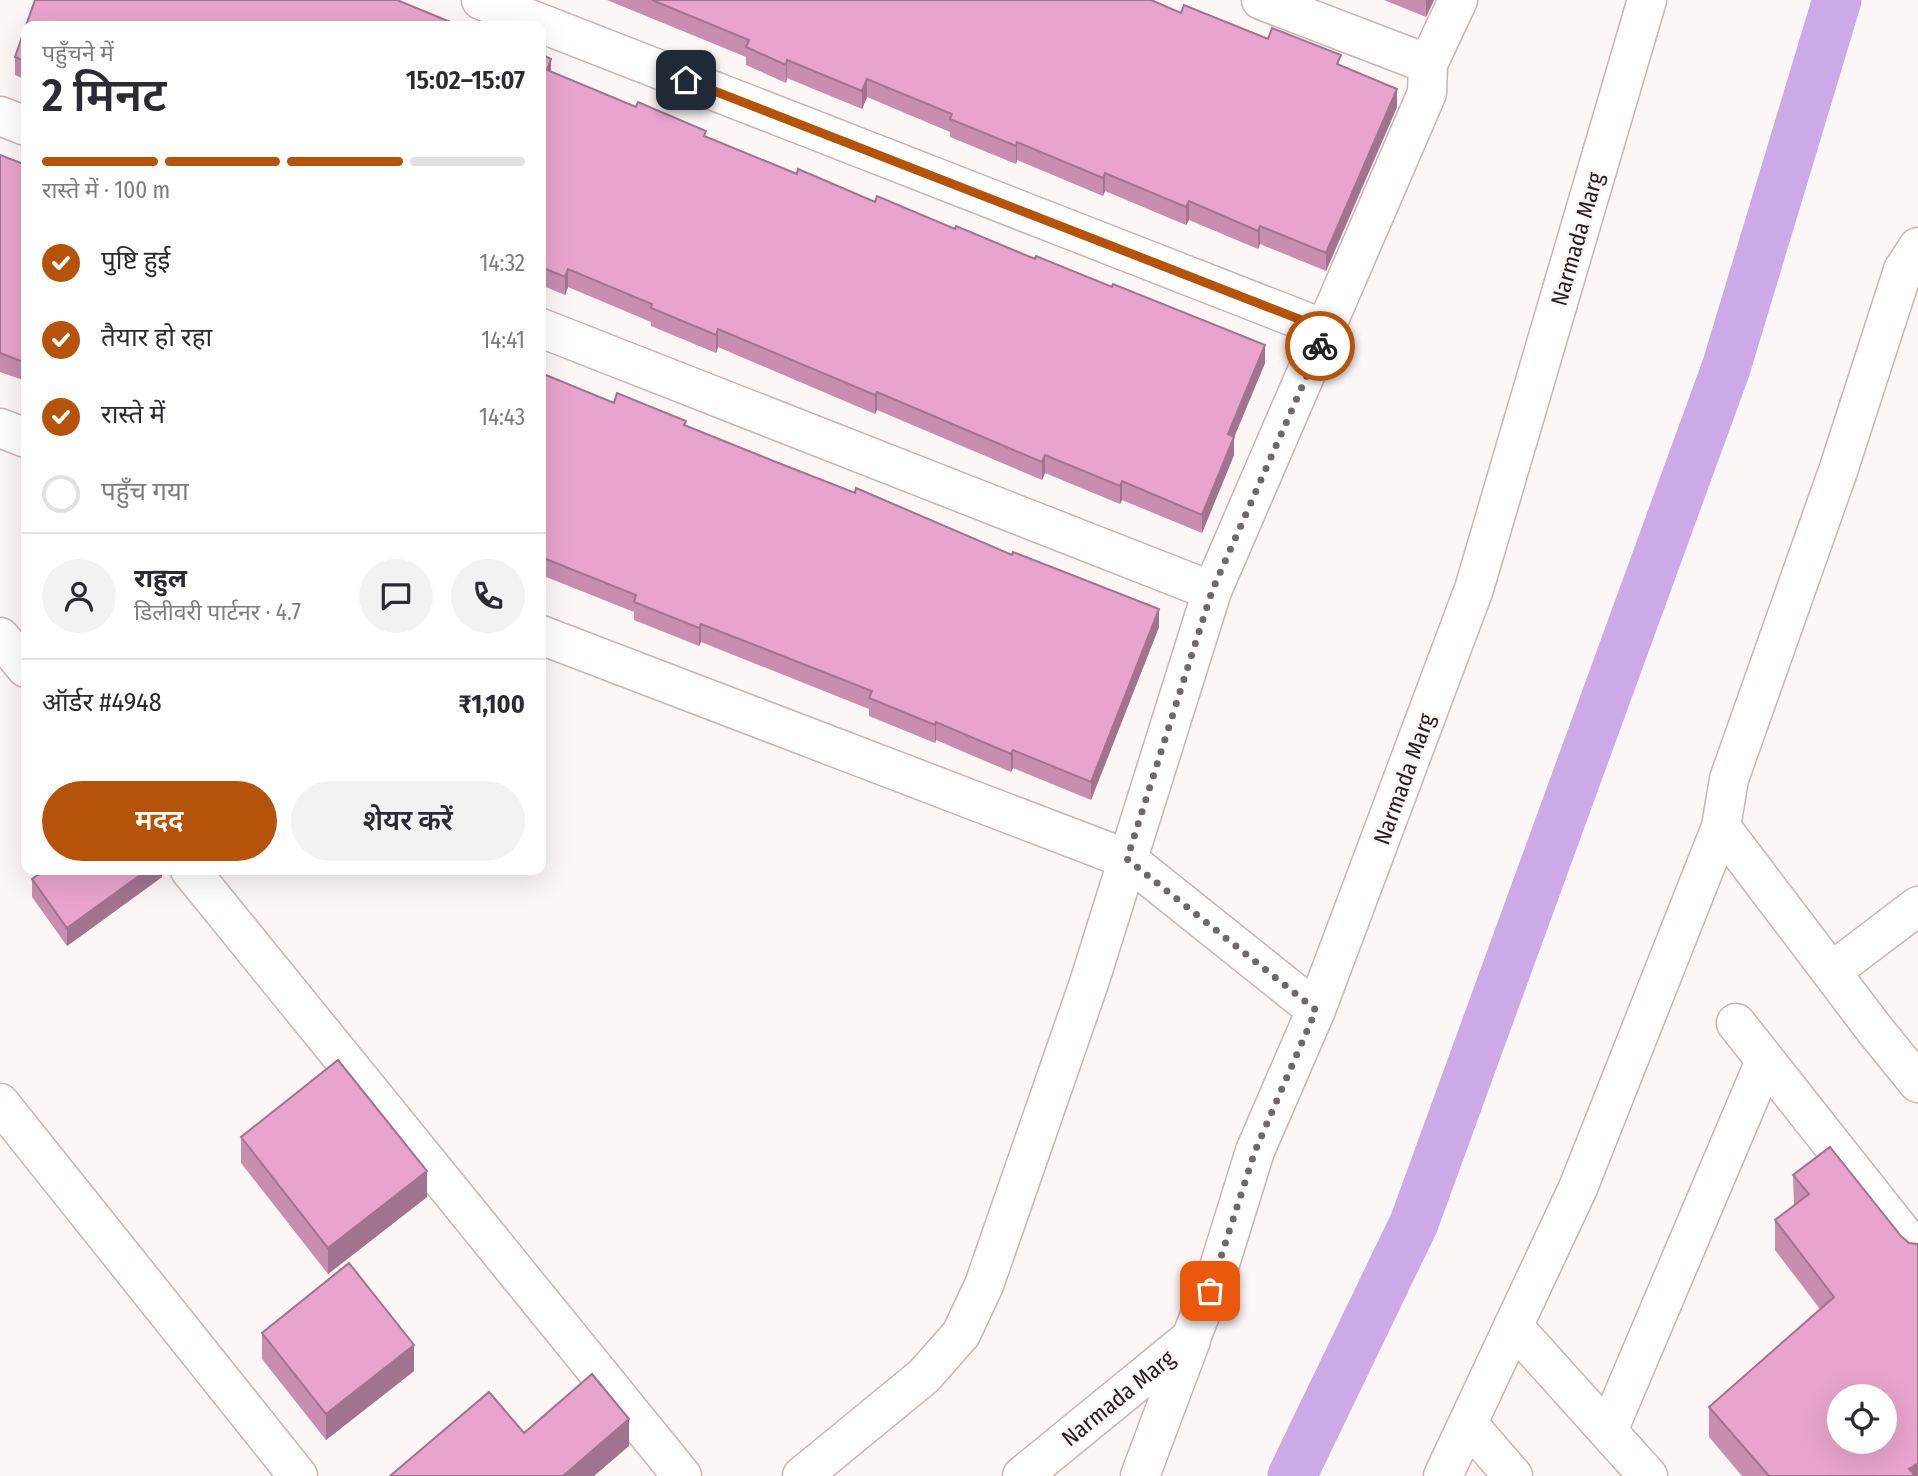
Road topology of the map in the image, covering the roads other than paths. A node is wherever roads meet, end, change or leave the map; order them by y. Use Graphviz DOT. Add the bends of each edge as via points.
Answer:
graph roads {
  1 [pos="481,0"];
  2 [pos="1261,0"];
  3 [pos="1458,0"];
  4 [pos="1647,0"];
  5 [pos="535,21"];
  6 [pos="546,25"];
  7 [pos="1428,64"];
  8 [pos="0,116"];
  9 [pos="21,124"];
  10 [pos="1918,247"];
  11 [pos="546,330"];
  12 [pos="1327,330"];
  13 [pos="0,428"];
  14 [pos="21,436"];
  15 [pos="1212,591"];
  16 [pos="546,637"];
  17 [pos="0,638"];
  18 [pos="21,662"];
  19 [pos="1721,827"];
  20 [pos="1127,859"];
  21 [pos="194,875"];
  22 [pos="1918,906"];
  23 [pos="1831,972"];
  24 [pos="1316,1010"];
  25 [pos="1736,1023"];
  26 [pos="1766,1061"];
  27 [pos="1918,1083"];
  28 [pos="0,1103"];
  29 [pos="1918,1253"];
  30 [pos="1513,1326"];
  31 [pos="1191,1338"];
  32 [pos="1468,1424"];
  33 [pos="1608,1432"];
  34 [pos="298,1476"];
  35 [pos="681,1476"];
  36 [pos="802,1476"];
  37 [pos="1022,1476"];
  38 [pos="1140,1476"];
  39 [pos="1443,1476"];
  40 [pos="1513,1476"];
  41 [pos="1648,1476"];
  1 -- 5 [label="street"];
  2 -- 7 [label="street"];
  3 -- 7 [label="street"];
  4 -- 24 [label="street, Narmada Marg" via="1474,589"];
  6 -- 12 [label="street"];
  7 -- 12 [label="street" via="1427,93"];
  8 -- 9 [label="street"];
  10 -- 19 [label="street" via="1903,270 1734,766"];
  11 -- 15 [label="street"];
  12 -- 15 [label="street"];
  13 -- 14 [label="street"];
  15 -- 20 [label="street"];
  16 -- 20 [label="street"];
  17 -- 18 [label="street"];
  19 -- 23 [label="street"];
  19 -- 30 [label="street" via="1578,1188"];
  20 -- 24 [label="street"];
  20 -- 36 [label="street" via="984,1285 961,1334 925,1376"];
  21 -- 35 [label="street"];
  22 -- 23 [label="street"];
  23 -- 27 [label="street"];
  24 -- 31 [label="street, Narmada Marg" via="1255,1151 1219,1267"];
  25 -- 26 [label="street"];
  26 -- 29 [label="street"];
  26 -- 33 [label="street"];
  28 -- 34 [label="street"];
  30 -- 32 [label="street"];
  30 -- 33 [label="street"];
  31 -- 37 [label="street, Narmada Marg"];
  31 -- 38 [label="street"];
  32 -- 39 [label="street"];
  32 -- 40 [label="street"];
  33 -- 41 [label="street"];
}
